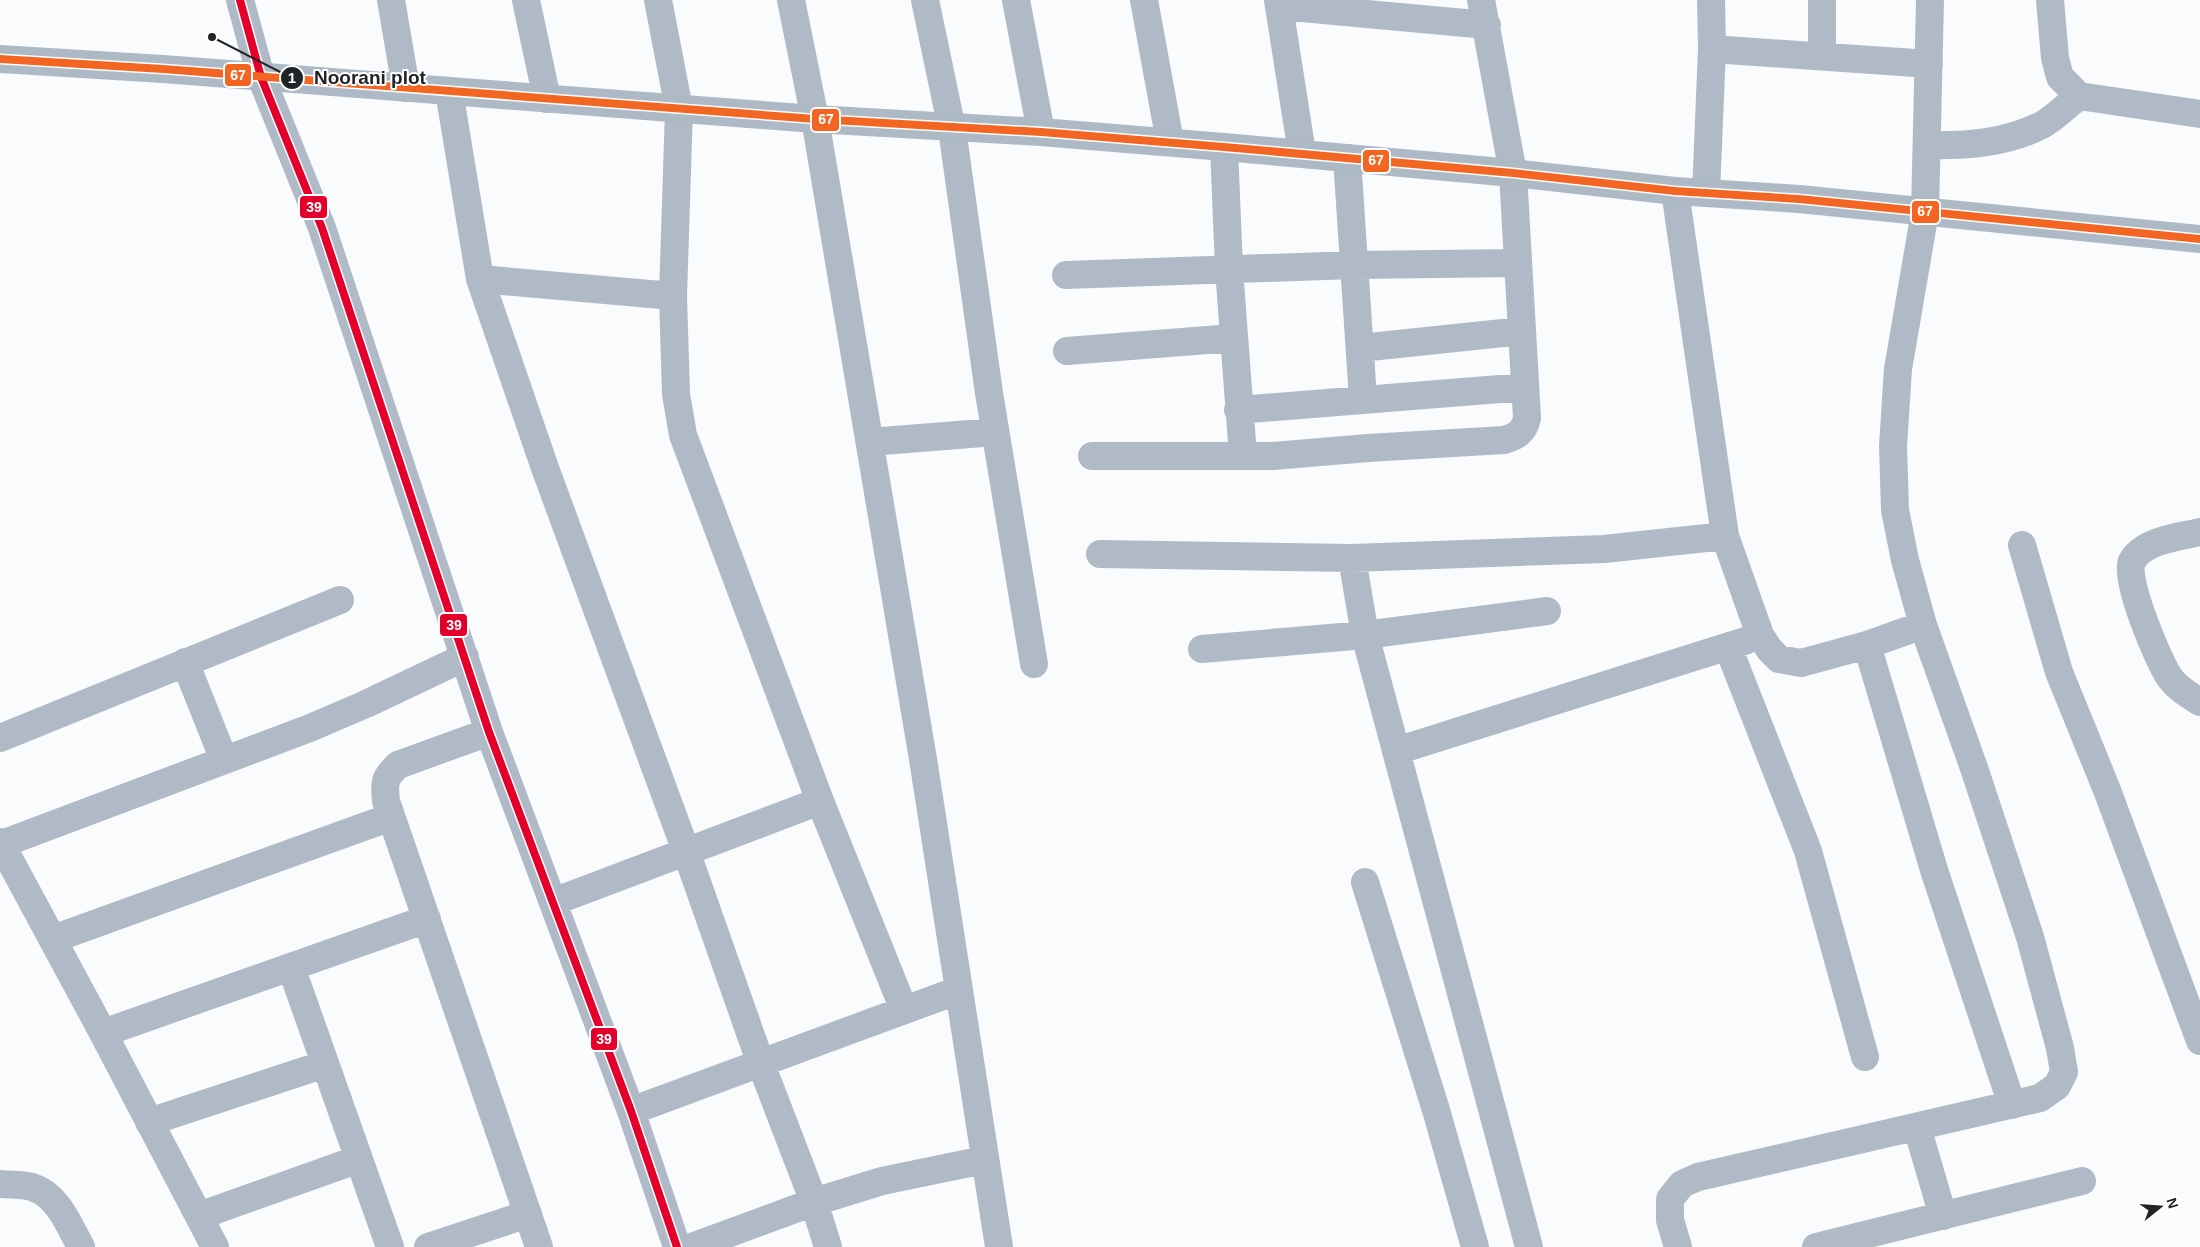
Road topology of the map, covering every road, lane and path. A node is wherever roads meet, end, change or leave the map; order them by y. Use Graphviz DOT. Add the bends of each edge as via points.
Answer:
graph roads {
  1 [pos="240,0"];
  2 [pos="391,0"];
  3 [pos="526,0"];
  4 [pos="658,0"];
  5 [pos="791,0"];
  6 [pos="925,0"];
  7 [pos="1016,0"];
  8 [pos="1144,0"];
  9 [pos="1711,0"];
  10 [pos="1822,0"];
  11 [pos="1930,0"];
  12 [pos="2050,0"];
  13 [pos="1279,3"];
  14 [pos="1484,12"];
  15 [pos="1712,49"];
  16 [pos="1822,56"];
  17 [pos="0,59"];
  18 [pos="1930,64"];
  19 [pos="261,77"];
  20 [pos="406,88"];
  21 [pos="449,91"];
  22 [pos="2079,96"];
  23 [pos="547,99"];
  24 [pos="679,109"];
  25 [pos="2200,114"];
  26 [pos="815,119"];
  27 [pos="952,128"];
  28 [pos="1041,132"];
  29 [pos="1170,142"];
  30 [pos="1928,145"];
  31 [pos="1224,146"];
  32 [pos="1302,153"];
  33 [pos="1347,158"];
  34 [pos="1513,173"];
  35 [pos="1675,191"];
  36 [pos="1706,193"];
  37 [pos="1925,212"];
  38 [pos="2200,240"];
  39 [pos="1518,263"];
  40 [pos="1354,265"];
  41 [pos="1229,269"];
  42 [pos="1066,275"];
  43 [pos="480,279"];
  44 [pos="673,296"];
  45 [pos="1522,331"];
  46 [pos="1233,338"];
  47 [pos="1360,348"];
  48 [pos="1067,351"];
  49 [pos="1525,387"];
  50 [pos="1363,399"];
  51 [pos="1238,410"];
  52 [pos="995,432"];
  53 [pos="870,442"];
  54 [pos="1092,456"];
  55 [pos="1243,456"];
  56 [pos="2200,532"];
  57 [pos="1725,536"];
  58 [pos="2022,545"];
  59 [pos="1100,554"];
  60 [pos="1352,558"];
  61 [pos="340,600"];
  62 [pos="1547,611"];
  63 [pos="1923,625"];
  64 [pos="1760,635"];
  65 [pos="1365,636"];
  66 [pos="1867,645"];
  67 [pos="1728,647"];
  68 [pos="1202,649"];
  69 [pos="464,657"];
  70 [pos="186,662"];
  71 [pos="1034,664"];
  72 [pos="2200,702"];
  73 [pos="489,732"];
  74 [pos="0,738"];
  75 [pos="1396,751"];
  76 [pos="224,760"];
  77 [pos="820,801"];
  78 [pos="391,817"];
  79 [pos="1,843"];
  80 [pos="686,851"];
  81 [pos="1365,882"];
  82 [pos="552,902"];
  83 [pos="427,919"];
  84 [pos="53,939"];
  85 [pos="291,967"];
  86 [pos="959,990"];
  87 [pos="904,1010"];
  88 [pos="103,1033"];
  89 [pos="2200,1041"];
  90 [pos="1865,1057"];
  91 [pos="325,1064"];
  92 [pos="761,1064"];
  93 [pos="2012,1105"];
  94 [pos="631,1111"];
  95 [pos="150,1122"];
  96 [pos="1917,1127"];
  97 [pos="359,1159"];
  98 [pos="984,1160"];
  99 [pos="2082,1182"];
  100 [pos="0,1184"];
  101 [pos="814,1202"];
  102 [pos="528,1214"];
  103 [pos="198,1216"];
  104 [pos="1943,1216"];
  105 [pos="81,1247"];
  106 [pos="215,1247"];
  107 [pos="390,1247"];
  108 [pos="428,1247"];
  109 [pos="539,1247"];
  110 [pos="677,1247"];
  111 [pos="692,1247"];
  112 [pos="828,1247"];
  113 [pos="999,1247"];
  114 [pos="1475,1247"];
  115 [pos="1529,1247"];
  116 [pos="1678,1247"];
  117 [pos="1816,1247"];
  1 -- 19 [label="street"];
  2 -- 20 [label="street"];
  3 -- 23 [label="street"];
  4 -- 24 [label="street"];
  5 -- 26 [label="street"];
  6 -- 27 [label="street"];
  7 -- 28 [label="street"];
  8 -- 29 [label="street"];
  9 -- 15 [label="street"];
  10 -- 16 [label="street"];
  11 -- 18 [label="street"];
  12 -- 22 [label="street" via="2055,58 2060,77"];
  13 -- 14 [label="street"];
  13 -- 32 [label="street"];
  14 -- 34 [label="street"];
  15 -- 16 [label="street"];
  15 -- 36 [label="street"];
  16 -- 18 [label="street"];
  17 -- 19 [label="main road"];
  18 -- 30 [label="street"];
  19 -- 20 [label="main road"];
  19 -- 69 [label="street" via="322,228"];
  20 -- 21 [label="main road"];
  21 -- 23 [label="main road"];
  21 -- 43 [label="street"];
  22 -- 25 [label="street"];
  22 -- 30 [label="street" via="2043,124 2005,139 1960,146"];
  23 -- 24 [label="main road"];
  24 -- 26 [label="main road"];
  24 -- 44 [label="street"];
  26 -- 27 [label="main road"];
  26 -- 53 [label="street"];
  27 -- 28 [label="main road"];
  27 -- 52 [label="street"];
  28 -- 29 [label="main road"];
  29 -- 31 [label="main road"];
  30 -- 37 [label="street"];
  31 -- 32 [label="main road"];
  31 -- 41 [label="street"];
  32 -- 33 [label="main road"];
  33 -- 34 [label="main road"];
  33 -- 40 [label="street"];
  34 -- 35 [label="main road"];
  34 -- 39 [label="street"];
  35 -- 36 [label="main road"];
  35 -- 57 [label="street"];
  36 -- 37 [label="main road"];
  37 -- 38 [label="main road"];
  37 -- 63 [label="street" via="1898,369 1893,446 1895,510"];
  39 -- 40 [label="street"];
  39 -- 45 [label="street"];
  40 -- 41 [label="street"];
  40 -- 47 [label="street"];
  41 -- 42 [label="street"];
  41 -- 46 [label="street"];
  43 -- 44 [label="street"];
  43 -- 80 [label="street" via="545,468"];
  44 -- 77 [label="street" via="676,394 683,435"];
  45 -- 47 [label="street"];
  45 -- 49 [label="street"];
  46 -- 48 [label="street"];
  46 -- 51 [label="street"];
  47 -- 50 [label="street"];
  49 -- 50 [label="street"];
  49 -- 55 [label="street" via="1525,428 1504,440"];
  50 -- 51 [label="street"];
  51 -- 55 [label="street"];
  52 -- 53 [label="street"];
  52 -- 71 [label="street"];
  53 -- 86 [label="street"];
  54 -- 55 [label="street"];
  56 -- 72 [label="street" via="2142,548 2131,562 2130,579 2138,608 2170,678"];
  57 -- 60 [label="street" via="1604,549"];
  57 -- 64 [label="street"];
  58 -- 89 [label="street" via="2059,672 2107,790"];
  59 -- 60 [label="street"];
  60 -- 65 [label="street"];
  61 -- 70 [label="street"];
  62 -- 65 [label="street"];
  63 -- 66 [label="street"];
  63 -- 93 [label="street" via="2030,936 2064,1072 2058,1086 2040,1098"];
  64 -- 66 [label="street" via="1780,659 1801,664"];
  64 -- 67 [label="street"];
  65 -- 68 [label="street"];
  65 -- 75 [label="street"];
  66 -- 93 [label="street" via="1934,870"];
  67 -- 75 [label="street"];
  67 -- 90 [label="street" via="1808,851"];
  69 -- 73 [label="street"];
  69 -- 76 [label="street" via="358,708"];
  70 -- 74 [label="street"];
  70 -- 76 [label="street"];
  73 -- 78 [label="street" via="398,765 384,784"];
  73 -- 82 [label="street"];
  75 -- 115 [label="street"];
  76 -- 79 [label="street"];
  77 -- 80 [label="street"];
  77 -- 87 [label="street"];
  78 -- 83 [label="street"];
  78 -- 84 [label="street"];
  79 -- 84 [label="street"];
  80 -- 82 [label="street"];
  80 -- 92 [label="street"];
  81 -- 114 [label="street"];
  82 -- 94 [label="street"];
  83 -- 85 [label="street"];
  83 -- 102 [label="street"];
  84 -- 88 [label="street"];
  85 -- 88 [label="street"];
  85 -- 91 [label="street"];
  86 -- 87 [label="street"];
  86 -- 98 [label="street"];
  87 -- 92 [label="street"];
  88 -- 95 [label="street"];
  91 -- 95 [label="street"];
  91 -- 97 [label="street"];
  92 -- 94 [label="street"];
  92 -- 101 [label="street"];
  93 -- 96 [label="street"];
  94 -- 110 [label="street"];
  95 -- 103 [label="street"];
  96 -- 104 [label="street"];
  96 -- 116 [label="street" via="1698,1177 1682,1184 1670,1199 1670,1220"];
  97 -- 103 [label="street"];
  97 -- 107 [label="street"];
  98 -- 101 [label="street" via="882,1181"];
  98 -- 113 [label="street"];
  99 -- 104 [label="street"];
  100 -- 105 [label="street" via="31,1186 47,1194 62,1212"];
  101 -- 111 [label="street"];
  101 -- 112 [label="street"];
  102 -- 108 [label="street"];
  102 -- 109 [label="street"];
  103 -- 106 [label="street"];
  104 -- 117 [label="street"];
}
